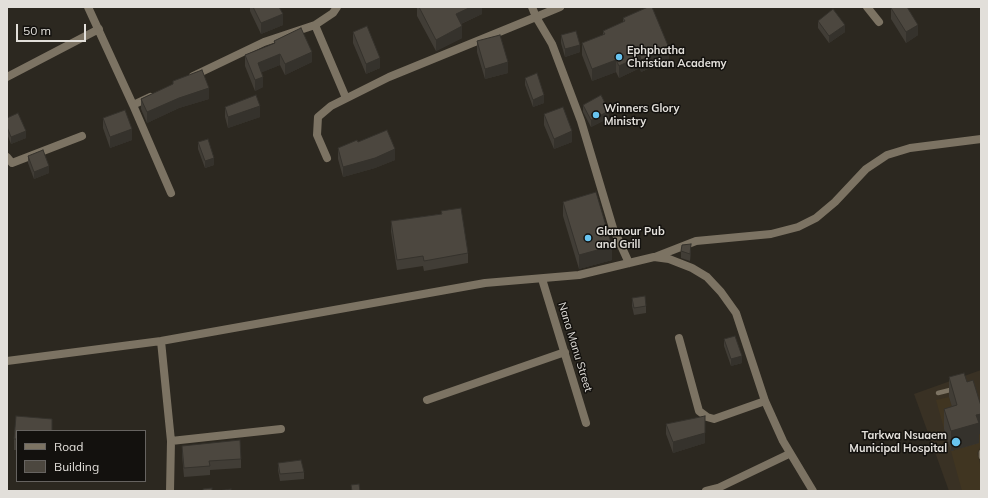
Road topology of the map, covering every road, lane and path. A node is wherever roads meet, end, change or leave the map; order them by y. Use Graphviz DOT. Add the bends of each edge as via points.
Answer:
graph roads {
  1 [pos="88,7"];
  2 [pos="337,7"];
  3 [pos="532,7"];
  4 [pos="560,7"];
  5 [pos="867,7"];
  6 [pos="536,17"];
  7 [pos="879,22"];
  8 [pos="315,25"];
  9 [pos="99,29"];
  10 [pos="7,77"];
  11 [pos="188,79"];
  12 [pos="161,92"];
  13 [pos="346,98"];
  14 [pos="133,105"];
  15 [pos="82,136"];
  16 [pos="981,139"];
  17 [pos="7,157"];
  18 [pos="327,158"];
  19 [pos="170,193"];
  20 [pos="654,257"];
  21 [pos="628,263"];
  22 [pos="542,279"];
  23 [pos="679,338"];
  24 [pos="161,341"];
  25 [pos="565,352"];
  26 [pos="7,361"];
  27 [pos="958,388"];
  28 [pos="938,393"];
  29 [pos="427,400"];
  30 [pos="765,401"];
  31 [pos="586,423"];
  32 [pos="281,429"];
  33 [pos="171,441"];
  34 [pos="981,452"];
  35 [pos="789,454"];
  36 [pos="981,457"];
  37 [pos="170,491"];
  38 [pos="706,491"];
  39 [pos="813,491"];
  1 -- 9 [label="street"];
  2 -- 8 [label="street" via="333,13"];
  3 -- 6 [label="street"];
  4 -- 6 [label="street"];
  5 -- 7 [label="street"];
  6 -- 13 [label="street" via="389,77"];
  6 -- 21 [label="street" via="552,44 581,121 613,228"];
  8 -- 11 [label="street" via="264,42"];
  8 -- 13 [label="street"];
  9 -- 10 [label="street"];
  9 -- 14 [label="street"];
  12 -- 14 [label="street"];
  13 -- 18 [label="street" via="331,106 318,118 317,135"];
  14 -- 19 [label="street"];
  15 -- 17 [label="street" via="12,163"];
  16 -- 20 [label="street" via="910,148 887,155 866,169 816,218 798,227 771,234 696,241"];
  20 -- 21 [label="street"];
  20 -- 30 [label="street" via="669,259 692,268 707,277 721,292 736,313"];
  21 -- 22 [label="street" via="579,275"];
  22 -- 24 [label="street" via="485,282"];
  22 -- 25 [label="street, Nana Manu Street"];
  23 -- 30 [label="street" via="699,411 707,417 714,419"];
  24 -- 26 [label="street"];
  24 -- 33 [label="street"];
  25 -- 29 [label="street"];
  25 -- 31 [label="street, Nana Manu Street"];
  27 -- 28 [label="lane"];
  30 -- 35 [label="street"];
  32 -- 33 [label="street"];
  33 -- 37 [label="street"];
  34 -- 36 [label="lane"];
  35 -- 38 [label="street" via="718,488"];
  35 -- 39 [label="street"];
}
